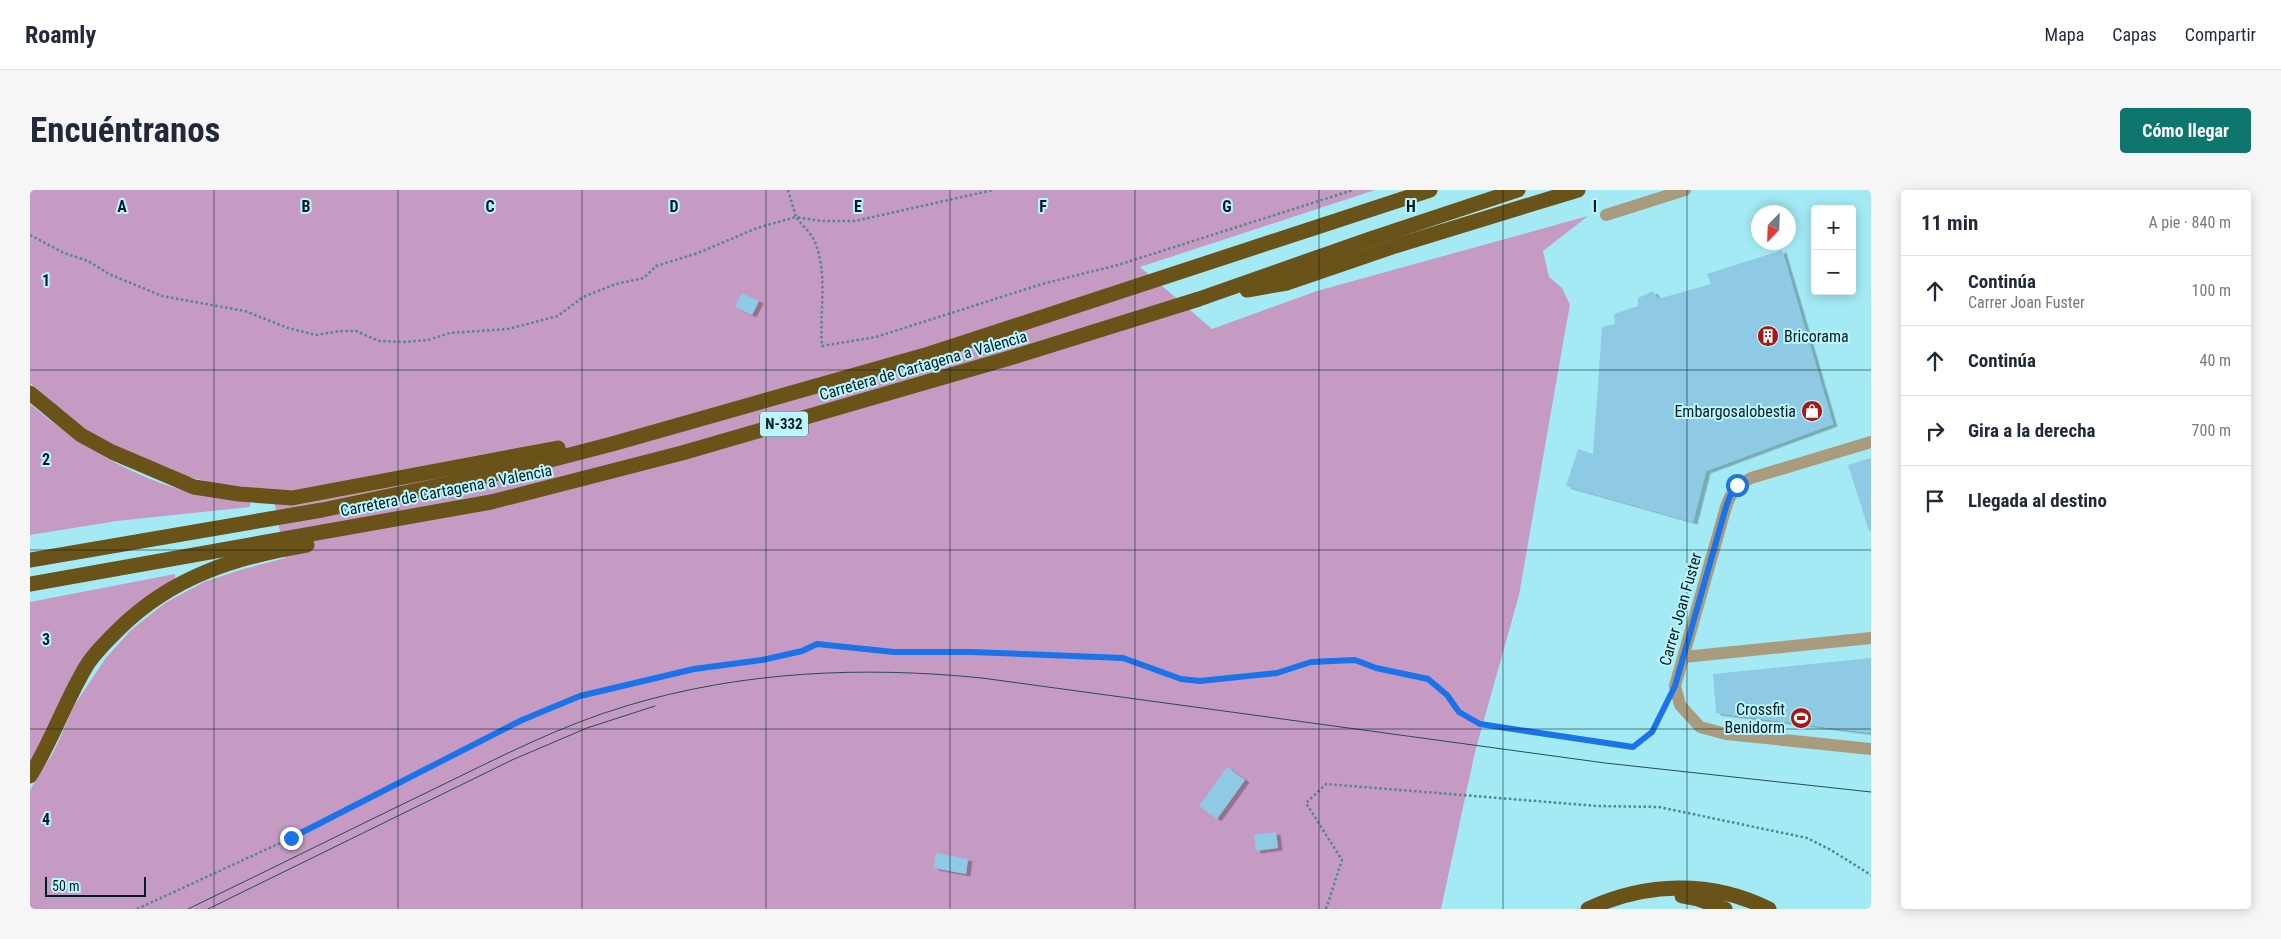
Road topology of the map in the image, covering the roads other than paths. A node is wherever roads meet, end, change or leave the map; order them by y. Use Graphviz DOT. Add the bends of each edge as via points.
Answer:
graph roads {
  1 [pos="1430,190"];
  2 [pos="1518,190"];
  3 [pos="1578,190"];
  4 [pos="1685,190"];
  5 [pos="1606,215"];
  6 [pos="1199,299"];
  7 [pos="30,393"];
  8 [pos="677,426"];
  9 [pos="1871,442"];
  10 [pos="491,502"];
  11 [pos="30,560"];
  12 [pos="30,584"];
  13 [pos="1871,638"];
  14 [pos="1684,657"];
  15 [pos="1871,749"];
  16 [pos="30,776"];
  17 [pos="1588,909"];
  18 [pos="1607,909"];
  19 [pos="1725,909"];
  20 [pos="1769,909"];
  1 -- 8 [label="highway, Carretera de Cartagena a Valencia / N-332" via="947,348"];
  2 -- 6 [label="highway, Carretera de Cartagena a Valencia / N-332"];
  3 -- 6 [label="highway" via="1287,283"];
  4 -- 5 [label="street"];
  6 -- 10 [label="highway, Carretera de Cartagena a Valencia / N-332" via="825,412"];
  7 -- 8 [label="highway" via="81,434 112,452 171,478 194,487 292,498"];
  8 -- 11 [label="highway, Carretera de Cartagena a Valencia / N-332" via="427,489"];
  9 -- 14 [label="street, Carrer Joan Fuster" via="1737,485 1730,496"];
  10 -- 12 [label="highway, Carretera de Cartagena a Valencia / N-332"];
  10 -- 16 [label="highway" via="350,538 259,555 207,570 167,590 136,612 95,653"];
  13 -- 14 [label="street"];
  14 -- 15 [label="street, Carrer Joan Fuster" via="1675,686 1680,706 1700,727 1726,734"];
  17 -- 20 [label="highway" via="1625,894 1674,888 1717,891"];
  18 -- 19 [label="highway" via="1641,898 1676,896 1698,899"];
}
